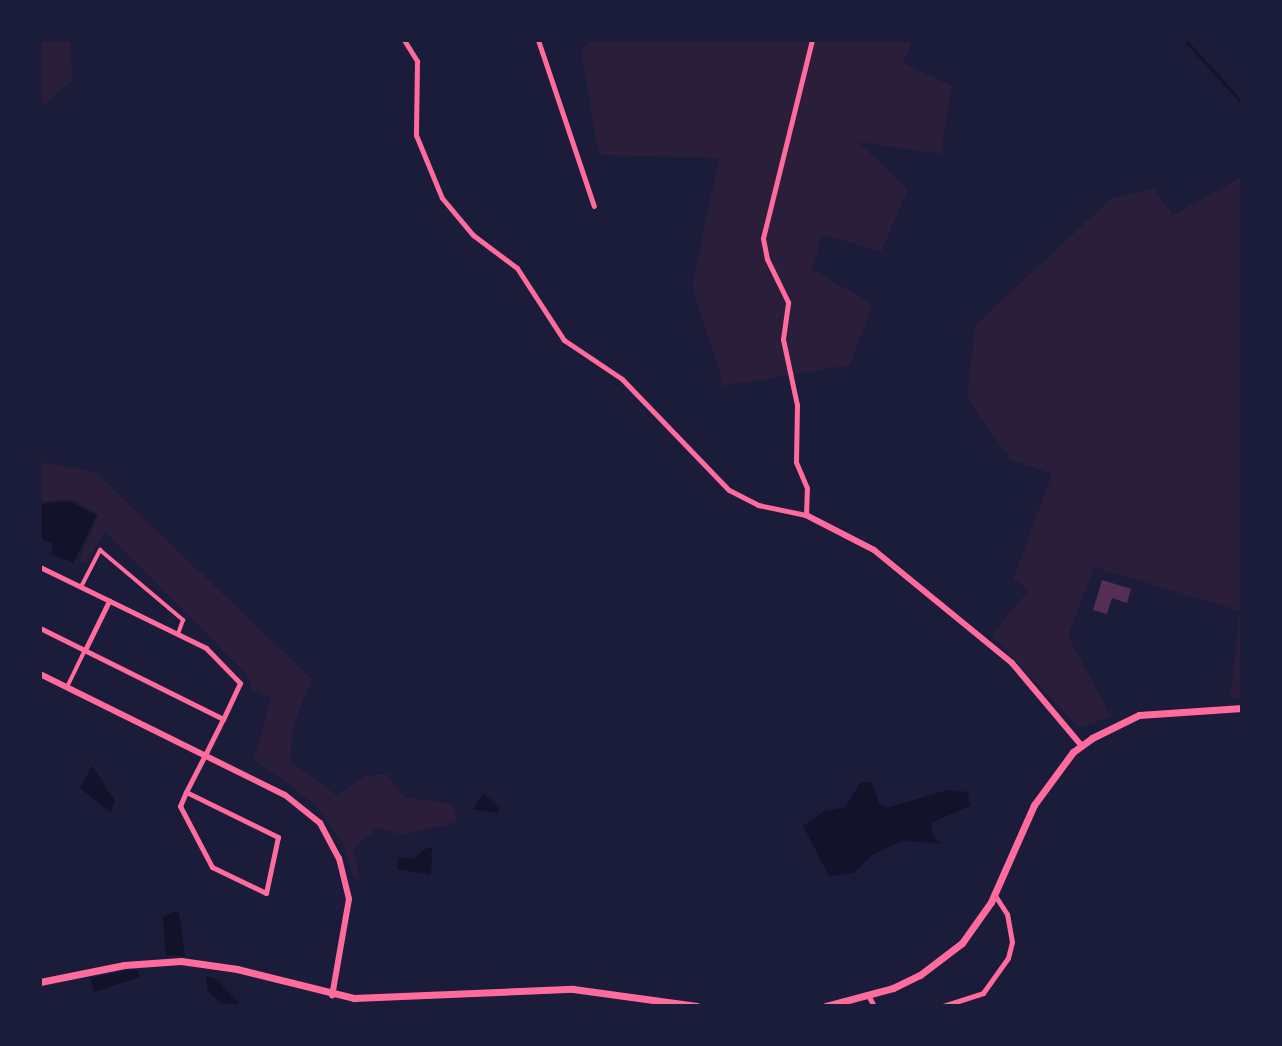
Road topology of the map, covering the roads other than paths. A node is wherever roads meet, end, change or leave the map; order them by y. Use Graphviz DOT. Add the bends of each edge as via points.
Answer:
graph roads {
  1 [pos="404,40"];
  2 [pos="538,40"];
  3 [pos="812,40"];
  4 [pos="594,206"];
  5 [pos="806,515"];
  6 [pos="40,567"];
  7 [pos="81,587"];
  8 [pos="109,600"];
  9 [pos="40,628"];
  10 [pos="178,634"];
  11 [pos="85,650"];
  12 [pos="40,674"];
  13 [pos="67,687"];
  14 [pos="1242,708"];
  15 [pos="223,719"];
  16 [pos="1081,745"];
  17 [pos="205,755"];
  18 [pos="186,792"];
  19 [pos="994,894"];
  20 [pos="40,982"];
  21 [pos="332,996"];
  22 [pos="869,997"];
  23 [pos="328,1006"];
  24 [pos="697,1006"];
  25 [pos="826,1006"];
  26 [pos="874,1006"];
  27 [pos="943,1006"];
  1 -- 5 [label="street" via="417,61 416,135 442,198 473,235 517,268 564,340 622,379 729,490 758,505"];
  2 -- 4 [label="street"];
  3 -- 5 [label="street" via="763,238 788,302 783,339 797,405 796,462 807,488"];
  5 -- 16 [label="street" via="865,544 1012,663"];
  6 -- 7 [label="street"];
  7 -- 8 [label="street"];
  7 -- 10 [label="street" via="100,550 183,620"];
  8 -- 10 [label="street"];
  8 -- 11 [label="street"];
  9 -- 11 [label="street"];
  10 -- 15 [label="street" via="206,648 240,683"];
  11 -- 13 [label="street"];
  11 -- 15 [label="street"];
  12 -- 13 [label="street"];
  13 -- 17 [label="street"];
  14 -- 16 [label="main road" via="1139,715"];
  15 -- 17 [label="street"];
  16 -- 19 [label="main road" via="1034,805"];
  17 -- 18 [label="street"];
  17 -- 21 [label="street" via="301,805 331,840 349,899"];
  18 -- 18 [label="street" via="180,806 212,867 266,893 278,837"];
  19 -- 22 [label="main road" via="979,921 944,959"];
  19 -- 27 [label="street" via="1007,914 1012,942 1008,958 983,993"];
  20 -- 21 [label="main road" via="124,965 181,961 237,969"];
  21 -- 23 [label="street"];
  21 -- 24 [label="main road" via="378,999 573,989"];
  22 -- 25 [label="main road"];
  22 -- 26 [label="street"];
}
